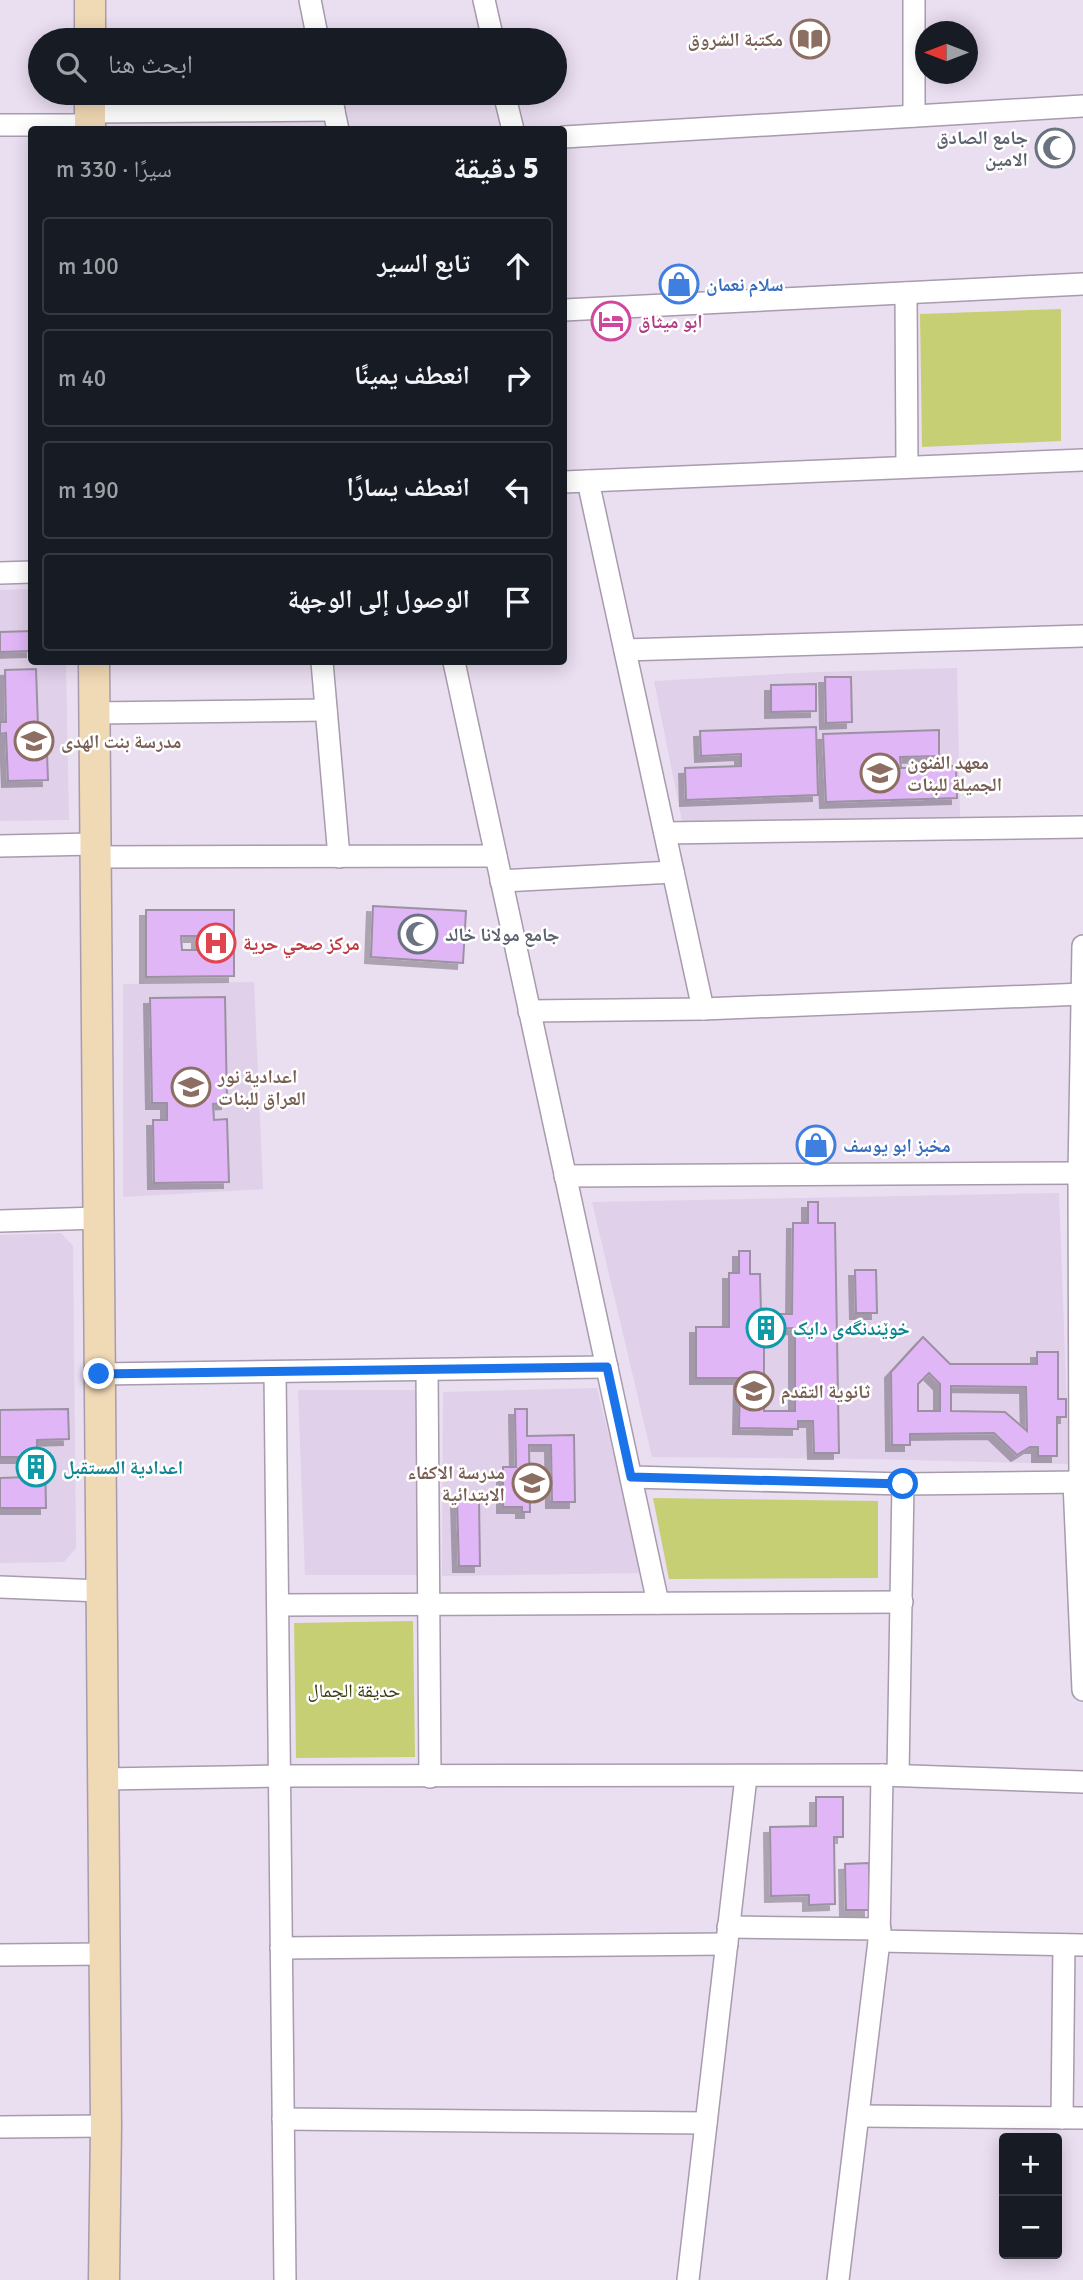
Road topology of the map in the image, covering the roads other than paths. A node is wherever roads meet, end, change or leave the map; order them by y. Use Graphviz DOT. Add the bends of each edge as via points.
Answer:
graph roads {
  1 [pos="90,0"];
  2 [pos="310,0"];
  3 [pos="484,0"];
  4 [pos="914,0"];
  5 [pos="90,28"];
  6 [pos="316,28"];
  7 [pos="490,28"];
  8 [pos="508,105"];
  9 [pos="1083,106"];
  10 [pos="334,111"];
  11 [pos="90,115"];
  12 [pos="914,116"];
  13 [pos="0,125"];
  14 [pos="512,126"];
  15 [pos="567,137"];
  16 [pos="1083,284"];
  17 [pos="906,293"];
  18 [pos="567,310"];
  19 [pos="1083,460"];
  20 [pos="907,467"];
  21 [pos="588,481"];
  22 [pos="567,482"];
  23 [pos="28,572"];
  24 [pos="0,573"];
  25 [pos="1083,636"];
  26 [pos="625,650"];
  27 [pos="94,665"];
  28 [pos="322,665"];
  29 [pos="455,665"];
  30 [pos="327,710"];
  31 [pos="94,713"];
  32 [pos="1083,827"];
  33 [pos="665,833"];
  34 [pos="0,846"];
  35 [pos="94,851"];
  36 [pos="496,856"];
  37 [pos="340,857"];
  38 [pos="673,872"];
  39 [pos="501,881"];
  40 [pos="1083,946"];
  41 [pos="1082,994"];
  42 [pos="703,1009"];
  43 [pos="529,1011"];
  44 [pos="1079,1172"];
  45 [pos="565,1177"];
  46 [pos="99,1218"];
  47 [pos="0,1221"];
  48 [pos="607,1367"];
  49 [pos="427,1370"];
  50 [pos="275,1372"];
  51 [pos="99,1374"];
  52 [pos="631,1477"];
  53 [pos="1079,1482"];
  54 [pos="903,1484"];
  55 [pos="0,1587"];
  56 [pos="102,1591"];
  57 [pos="902,1602"];
  58 [pos="658,1603"];
  59 [pos="429,1604"];
  60 [pos="278,1605"];
  61 [pos="1083,1666"];
  62 [pos="1083,1690"];
  63 [pos="890,1775"];
  64 [pos="279,1776"];
  65 [pos="430,1777"];
  66 [pos="746,1777"];
  67 [pos="103,1779"];
  68 [pos="1083,1782"];
  69 [pos="880,1935"];
  70 [pos="728,1936"];
  71 [pos="1073,1945"];
  72 [pos="281,1948"];
  73 [pos="105,1954"];
  74 [pos="0,1955"];
  75 [pos="860,2116"];
  76 [pos="1072,2118"];
  77 [pos="284,2119"];
  78 [pos="706,2123"];
  79 [pos="106,2126"];
  80 [pos="0,2127"];
  81 [pos="104,2280"];
  82 [pos="285,2280"];
  83 [pos="688,2280"];
  84 [pos="838,2280"];
  1 -- 5 [label="street"];
  2 -- 6 [label="street"];
  3 -- 7 [label="street"];
  4 -- 12 [label="street"];
  8 -- 14 [label="street"];
  9 -- 12 [label="street"];
  10 -- 11 [label="street"];
  11 -- 13 [label="street"];
  12 -- 15 [label="street"];
  16 -- 17 [label="street"];
  17 -- 18 [label="street"];
  17 -- 20 [label="street"];
  19 -- 20 [label="street"];
  20 -- 21 [label="street"];
  21 -- 22 [label="street"];
  21 -- 26 [label="street"];
  23 -- 24 [label="street"];
  25 -- 26 [label="street"];
  26 -- 33 [label="street"];
  27 -- 31 [label="street"];
  28 -- 30 [label="street"];
  29 -- 36 [label="street"];
  30 -- 31 [label="street"];
  30 -- 37 [label="street"];
  31 -- 35 [label="street"];
  32 -- 33 [label="street"];
  33 -- 38 [label="street"];
  34 -- 35 [label="street"];
  35 -- 37 [label="street"];
  35 -- 46 [label="street"];
  36 -- 37 [label="street"];
  36 -- 39 [label="street"];
  38 -- 39 [label="street"];
  38 -- 42 [label="street"];
  39 -- 43 [label="street"];
  40 -- 41 [label="street"];
  41 -- 42 [label="street"];
  41 -- 44 [label="street"];
  42 -- 43 [label="street"];
  43 -- 45 [label="street"];
  44 -- 45 [label="street"];
  44 -- 53 [label="street"];
  45 -- 48 [label="street"];
  46 -- 47 [label="street"];
  46 -- 51 [label="street"];
  48 -- 49 [label="street"];
  48 -- 52 [label="street"];
  49 -- 50 [label="street"];
  49 -- 59 [label="street"];
  50 -- 51 [label="street"];
  50 -- 60 [label="street"];
  51 -- 56 [label="street"];
  52 -- 54 [label="street"];
  52 -- 58 [label="street"];
  53 -- 54 [label="street"];
  53 -- 61 [label="street"];
  54 -- 57 [label="street"];
  55 -- 56 [label="street"];
  56 -- 67 [label="street"];
  57 -- 58 [label="street"];
  57 -- 63 [label="street"];
  58 -- 59 [label="street"];
  59 -- 60 [label="street"];
  59 -- 65 [label="street"];
  60 -- 64 [label="street"];
  61 -- 62 [label="street"];
  63 -- 66 [label="street"];
  63 -- 68 [label="street"];
  63 -- 69 [label="street"];
  64 -- 65 [label="street"];
  64 -- 67 [label="street"];
  64 -- 72 [label="street"];
  65 -- 66 [label="street"];
  66 -- 70 [label="street"];
  67 -- 73 [label="street"];
  69 -- 70 [label="street"];
  69 -- 71 [label="street"];
  69 -- 75 [label="street"];
  70 -- 72 [label="street"];
  70 -- 78 [label="street"];
  71 -- 76 [label="street"];
  72 -- 77 [label="street"];
  73 -- 74 [label="street"];
  73 -- 79 [label="street"];
  75 -- 76 [label="street"];
  75 -- 84 [label="street"];
  77 -- 78 [label="street"];
  77 -- 82 [label="street"];
  78 -- 83 [label="street"];
  79 -- 80 [label="street"];
  79 -- 81 [label="street"];
}
